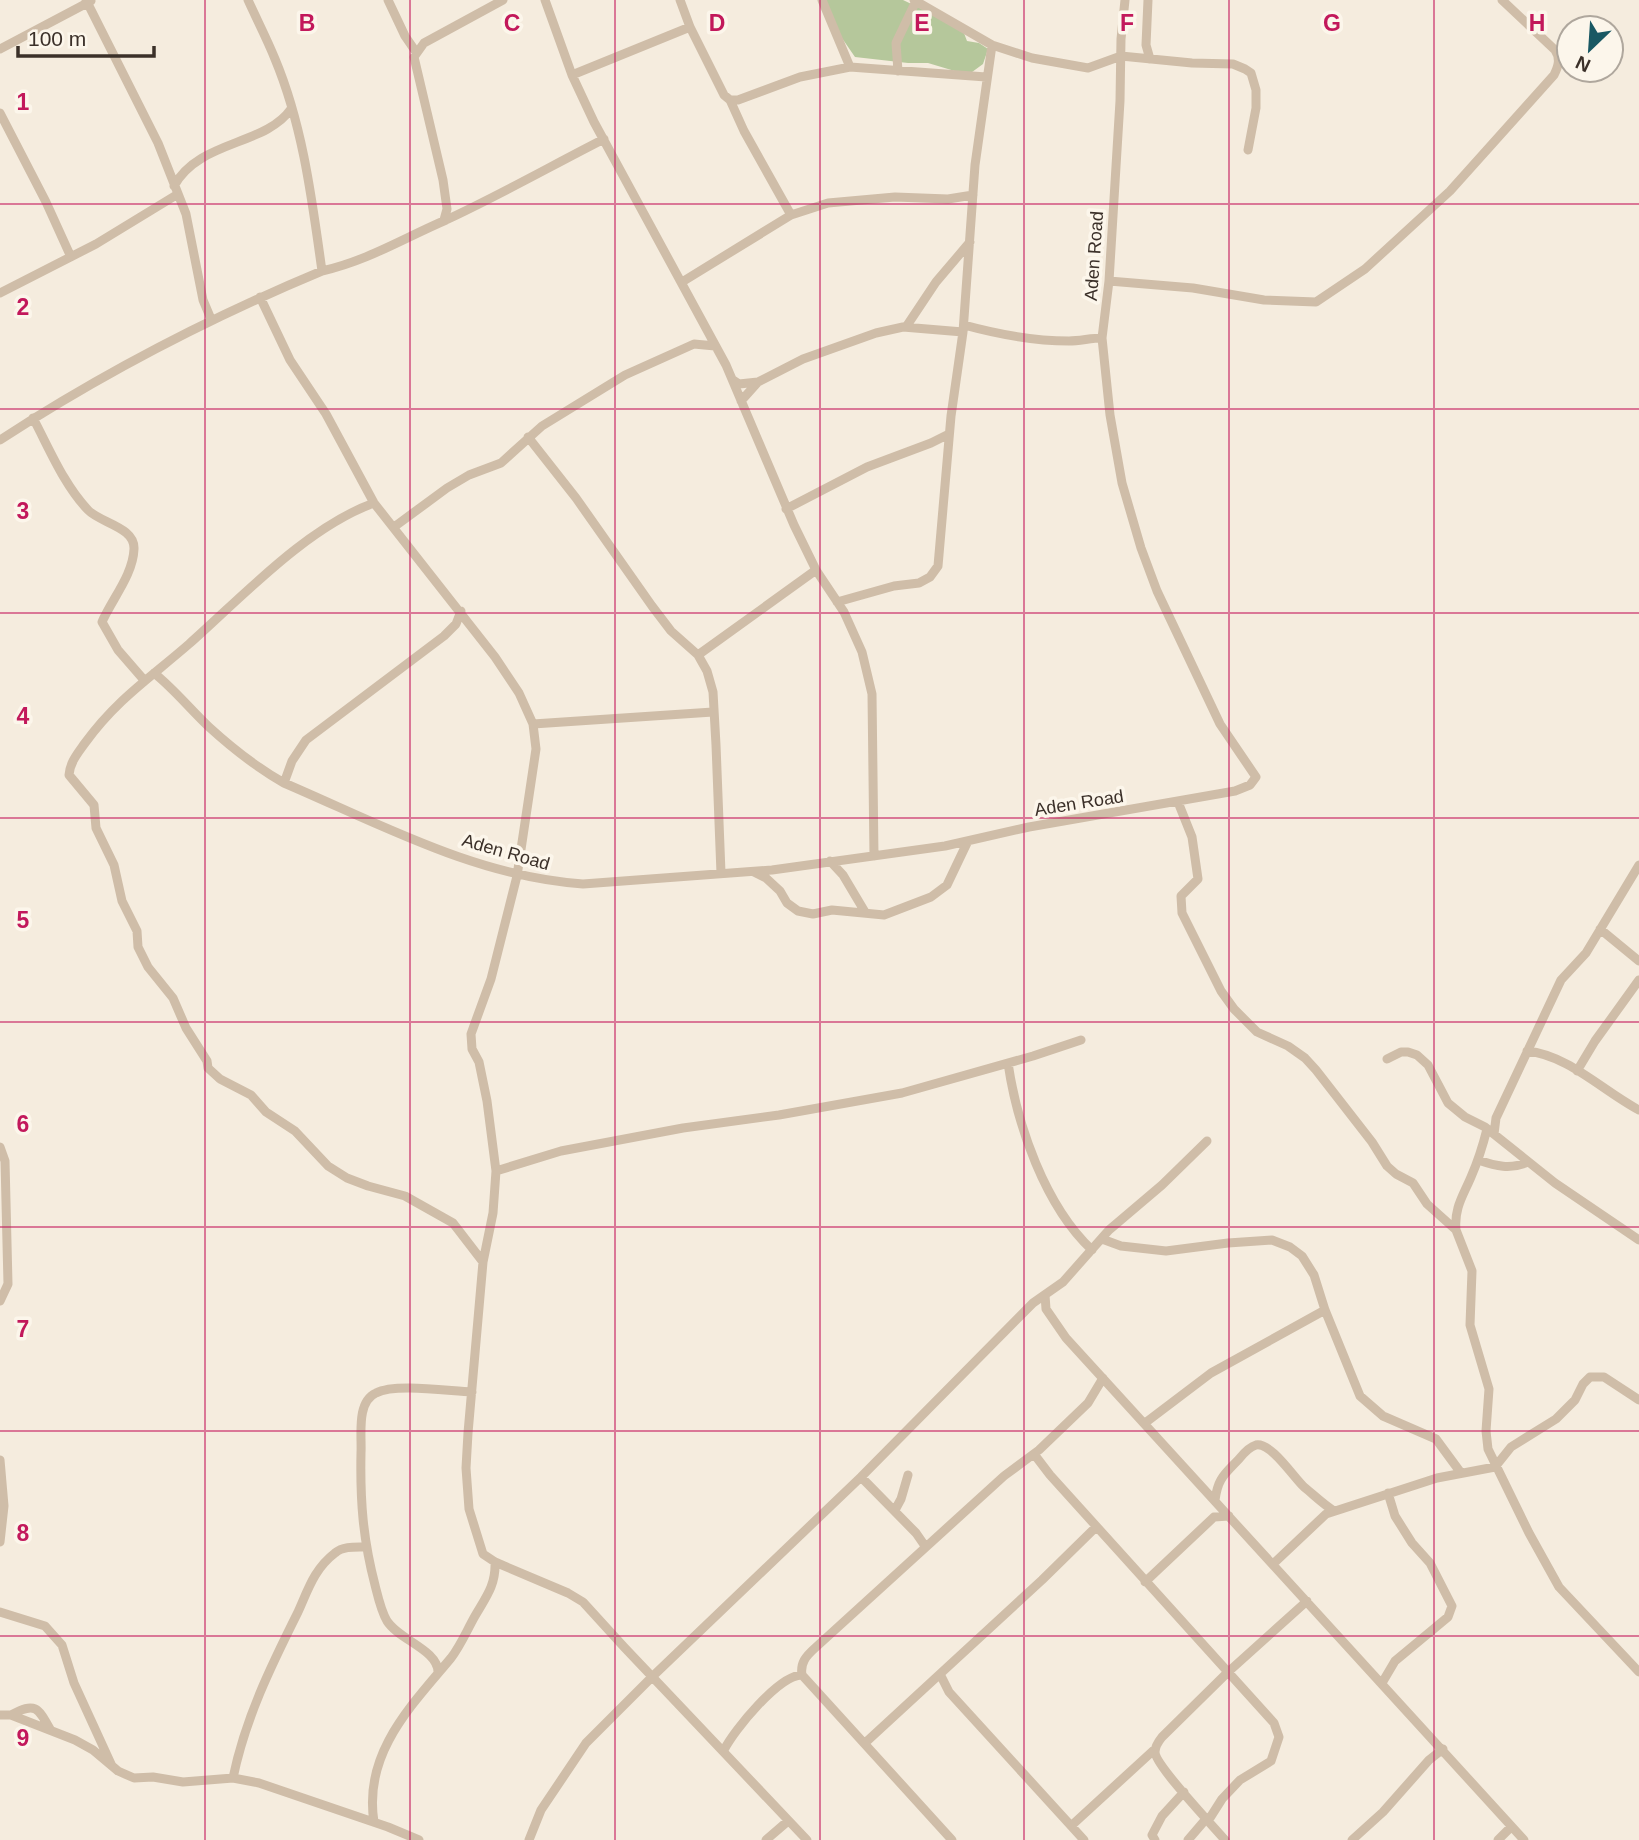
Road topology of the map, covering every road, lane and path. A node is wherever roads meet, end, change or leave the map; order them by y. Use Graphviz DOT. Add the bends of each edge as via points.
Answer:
graph roads {
  1 [pos="248,0"];
  2 [pos="388,0"];
  3 [pos="503,0"];
  4 [pos="545,0"];
  5 [pos="680,0"];
  6 [pos="822,0"];
  7 [pos="1125,0"];
  8 [pos="1148,0"];
  9 [pos="1502,0"];
  10 [pos="88,1"];
  11 [pos="915,1"];
  12 [pos="690,27"];
  13 [pos="992,45"];
  14 [pos="0,49"];
  15 [pos="416,52"];
  16 [pos="1121,56"];
  17 [pos="1150,59"];
  18 [pos="850,67"];
  19 [pos="898,72"];
  20 [pos="572,75"];
  21 [pos="986,77"];
  22 [pos="730,100"];
  23 [pos="291,109"];
  24 [pos="0,113"];
  25 [pos="604,139"];
  26 [pos="1248,150"];
  27 [pos="176,190"];
  28 [pos="973,195"];
  29 [pos="791,215"];
  30 [pos="444,220"];
  31 [pos="970,242"];
  32 [pos="71,257"];
  33 [pos="322,271"];
  34 [pos="1109,281"];
  35 [pos="682,282"];
  36 [pos="0,293"];
  37 [pos="260,297"];
  38 [pos="211,319"];
  39 [pos="906,327"];
  40 [pos="963,328"];
  41 [pos="706,330"];
  42 [pos="1102,338"];
  43 [pos="694,344"];
  44 [pos="715,346"];
  45 [pos="733,380"];
  46 [pos="758,382"];
  47 [pos="741,401"];
  48 [pos="33,418"];
  49 [pos="949,434"];
  50 [pos="528,437"];
  51 [pos="0,440"];
  52 [pos="374,503"];
  53 [pos="786,509"];
  54 [pos="394,527"];
  55 [pos="816,570"];
  56 [pos="837,602"];
  57 [pos="461,611"];
  58 [pos="698,655"];
  59 [pos="154,673"];
  60 [pos="144,680"];
  61 [pos="713,712"];
  62 [pos="533,724"];
  63 [pos="284,783"];
  64 [pos="1178,802"];
  65 [pos="967,843"];
  66 [pos="874,856"];
  67 [pos="830,861"];
  68 [pos="1639,865"];
  69 [pos="752,872"];
  70 [pos="721,873"];
  71 [pos="517,876"];
  72 [pos="865,912"];
  73 [pos="1600,929"];
  74 [pos="1639,961"];
  75 [pos="1639,980"];
  76 [pos="1081,1040"];
  77 [pos="1527,1051"];
  78 [pos="1387,1059"];
  79 [pos="1008,1063"];
  80 [pos="1577,1071"];
  81 [pos="1639,1110"];
  82 [pos="1490,1131"];
  83 [pos="1207,1141"];
  84 [pos="0,1147"];
  85 [pos="1478,1160"];
  86 [pos="1528,1161"];
  87 [pos="496,1171"];
  88 [pos="1456,1230"];
  89 [pos="1102,1239"];
  90 [pos="1639,1240"];
  91 [pos="1092,1250"];
  92 [pos="483,1262"];
  93 [pos="1045,1294"];
  94 [pos="0,1301"];
  95 [pos="1325,1310"];
  96 [pos="1103,1378"];
  97 [pos="472,1392"];
  98 [pos="1639,1400"];
  99 [pos="1145,1423"];
  100 [pos="1034,1454"];
  101 [pos="0,1460"];
  102 [pos="1495,1466"];
  103 [pos="1461,1473"];
  104 [pos="908,1475"];
  105 [pos="862,1477"];
  106 [pos="1388,1493"];
  107 [pos="1215,1500"];
  108 [pos="895,1510"];
  109 [pos="1334,1511"];
  110 [pos="1229,1516"];
  111 [pos="1096,1527"];
  112 [pos="0,1542"];
  113 [pos="925,1546"];
  114 [pos="366,1547"];
  115 [pos="495,1562"];
  116 [pos="1273,1564"];
  117 [pos="1145,1582"];
  118 [pos="1307,1601"];
  119 [pos="0,1612"];
  120 [pos="438,1672"];
  121 [pos="1639,1672"];
  122 [pos="1227,1673"];
  123 [pos="940,1674"];
  124 [pos="802,1675"];
  125 [pos="653,1676"];
  126 [pos="1382,1683"];
  127 [pos="0,1715"];
  128 [pos="11,1715"];
  129 [pos="50,1729"];
  130 [pos="865,1743"];
  131 [pos="1155,1749"];
  132 [pos="1443,1749"];
  133 [pos="724,1750"];
  134 [pos="113,1768"];
  135 [pos="233,1779"];
  136 [pos="1184,1792"];
  137 [pos="1207,1820"];
  138 [pos="788,1821"];
  139 [pos="374,1822"];
  140 [pos="1071,1826"];
  141 [pos="1511,1827"];
  142 [pos="419,1840"];
  143 [pos="529,1840"];
  144 [pos="766,1840"];
  145 [pos="807,1840"];
  146 [pos="952,1840"];
  147 [pos="1084,1840"];
  148 [pos="1155,1840"];
  149 [pos="1188,1840"];
  150 [pos="1226,1840"];
  151 [pos="1352,1840"];
  152 [pos="1498,1840"];
  153 [pos="1524,1840"];
  1 -- 23 [label="street"];
  2 -- 15 [label="street"];
  3 -- 15 [label="street" via="424,43"];
  4 -- 20 [label="street"];
  5 -- 12 [label="street"];
  6 -- 18 [label="street"];
  7 -- 16 [label="street, Aden Road"];
  8 -- 17 [label="street" via="1146,45"];
  9 -- 34 [label="street" via="1555,50 1558,66 1554,75 1450,191 1365,269 1326,298 1296,303"];
  10 -- 14 [label="street"];
  10 -- 27 [label="street" via="158,143"];
  11 -- 13 [label="street"];
  11 -- 19 [label="street" via="896,43"];
  12 -- 20 [label="street"];
  12 -- 22 [label="street"];
  13 -- 16 [label="street" via="1088,68"];
  13 -- 21 [label="street"];
  15 -- 30 [label="street" via="415,65 443,180"];
  16 -- 17 [label="street"];
  16 -- 34 [label="street, Aden Road"];
  17 -- 26 [label="street" via="1233,64 1251,73 1256,108"];
  18 -- 19 [label="street"];
  18 -- 22 [label="street" via="800,76"];
  19 -- 21 [label="street"];
  20 -- 25 [label="street"];
  21 -- 28 [label="street"];
  22 -- 29 [label="street"];
  23 -- 27 [label="street" via="276,125 189,167 180,174"];
  23 -- 33 [label="street" via="311,193"];
  24 -- 32 [label="street"];
  25 -- 30 [label="street"];
  25 -- 35 [label="street"];
  27 -- 32 [label="street"];
  27 -- 38 [label="street" via="192,238 202,300"];
  28 -- 29 [label="street" via="853,200"];
  28 -- 31 [label="street"];
  29 -- 35 [label="street"];
  30 -- 33 [label="street" via="382,251"];
  31 -- 39 [label="street"];
  31 -- 40 [label="street"];
  32 -- 36 [label="street"];
  33 -- 37 [label="street"];
  34 -- 42 [label="street, Aden Road"];
  35 -- 41 [label="street"];
  37 -- 38 [label="street"];
  37 -- 52 [label="street" via="290,360 326,414"];
  38 -- 48 [label="street"];
  39 -- 40 [label="street"];
  39 -- 46 [label="street" via="823,351"];
  40 -- 42 [label="street" via="1053,340"];
  40 -- 49 [label="street"];
  41 -- 43 [label="street"];
  41 -- 44 [label="street"];
  42 -- 64 [label="street, Aden Road" via="1122,483 1141,548 1167,615 1220,724 1256,776 1250,785 1235,791"];
  43 -- 44 [label="street"];
  43 -- 50 [label="street" via="625,375"];
  44 -- 45 [label="street"];
  45 -- 46 [label="street" via="739,384"];
  45 -- 47 [label="street"];
  46 -- 47 [label="street"];
  47 -- 53 [label="street"];
  48 -- 51 [label="street"];
  48 -- 60 [label="street" via="76,496 89,512 123,530 133,542 128,571 102,622"];
  49 -- 53 [label="street" via="867,467"];
  49 -- 56 [label="street" via="942,545 935,573 919,583"];
  50 -- 54 [label="street" via="501,463 447,488"];
  50 -- 58 [label="street" via="671,631"];
  52 -- 54 [label="street"];
  52 -- 59 [label="street" via="311,538"];
  53 -- 55 [label="street"];
  54 -- 57 [label="street"];
  55 -- 56 [label="street"];
  55 -- 58 [label="street"];
  56 -- 66 [label="street" via="862,652 872,694"];
  57 -- 62 [label="street" via="513,684"];
  57 -- 63 [label="street" via="444,636 306,740"];
  58 -- 61 [label="street" via="710,681"];
  59 -- 60 [label="street"];
  59 -- 63 [label="street, Aden Road" via="257,768"];
  60 -- 92 [label="street" via="94,731 72,761 69,775 94,805 96,828 114,865 142,956 173,998 214,1075 251,1095 347,1178 405,1196 453,1223"];
  61 -- 62 [label="street"];
  61 -- 70 [label="street"];
  62 -- 71 [label="street" via="536,749"];
  63 -- 71 [label="street, Aden Road" via="432,846"];
  64 -- 65 [label="street, Aden Road" via="1005,831"];
  64 -- 88 [label="street" via="1192,837 1198,879 1181,896 1182,913 1221,991 1257,1032 1288,1046 1317,1070 1387,1166 1413,1183 1427,1204"];
  65 -- 66 [label="street, Aden Road"];
  65 -- 72 [label="street" via="947,885 931,897 891,914"];
  66 -- 67 [label="street, Aden Road"];
  67 -- 69 [label="street, Aden Road"];
  67 -- 72 [label="street"];
  68 -- 73 [label="street"];
  69 -- 70 [label="street, Aden Road"];
  69 -- 72 [label="street" via="766,878 798,911"];
  70 -- 71 [label="street, Aden Road" via="583,884"];
  71 -- 87 [label="street" via="491,979 471,1034 487,1101"];
  73 -- 74 [label="street"];
  73 -- 77 [label="street" via="1561,980"];
  75 -- 80 [label="street"];
  76 -- 79 [label="street"];
  77 -- 80 [label="street" via="1541,1052"];
  77 -- 82 [label="street"];
  78 -- 82 [label="street" via="1401,1052 1417,1055 1428,1065 1448,1103"];
  79 -- 87 [label="street" via="902,1093 556,1152"];
  79 -- 91 [label="street" via="1023,1133 1041,1175"];
  80 -- 81 [label="street"];
  82 -- 85 [label="street"];
  82 -- 86 [label="street"];
  83 -- 89 [label="street"];
  84 -- 94 [label="street" via="5,1161 8,1284"];
  85 -- 86 [label="street" via="1502,1167"];
  85 -- 88 [label="street" via="1457,1204"];
  86 -- 90 [label="street"];
  87 -- 92 [label="street"];
  88 -- 102 [label="street" via="1472,1271 1470,1325 1489,1389 1486,1431"];
  89 -- 91 [label="street"];
  89 -- 95 [label="street" via="1166,1251 1272,1240 1302,1256 1314,1275"];
  91 -- 93 [label="street" via="1063,1282"];
  92 -- 97 [label="street"];
  93 -- 96 [label="street" via="1053,1321"];
  93 -- 105 [label="street"];
  95 -- 99 [label="street" via="1211,1373"];
  95 -- 103 [label="street" via="1360,1396 1383,1416 1436,1439"];
  96 -- 99 [label="street"];
  96 -- 100 [label="street" via="1088,1403"];
  97 -- 114 [label="street" via="391,1389 367,1401 360,1487"];
  97 -- 115 [label="street" via="466,1468 469,1509 479,1545"];
  98 -- 102 [label="street" via="1604,1377 1590,1377 1556,1419 1511,1447"];
  99 -- 107 [label="street"];
  100 -- 111 [label="street"];
  100 -- 113 [label="street"];
  101 -- 112 [label="street" via="4,1506"];
  102 -- 103 [label="street"];
  102 -- 121 [label="street" via="1559,1587"];
  103 -- 106 [label="street"];
  104 -- 108 [label="street"];
  105 -- 108 [label="street"];
  105 -- 125 [label="street"];
  106 -- 109 [label="street"];
  106 -- 126 [label="street" via="1395,1516 1430,1563 1452,1606 1448,1617 1395,1661"];
  107 -- 109 [label="street" via="1218,1482 1256,1445 1274,1454 1302,1486"];
  107 -- 110 [label="street"];
  108 -- 113 [label="street"];
  109 -- 116 [label="street"];
  110 -- 116 [label="street"];
  110 -- 117 [label="street" via="1214,1517"];
  111 -- 117 [label="street"];
  111 -- 123 [label="street"];
  113 -- 124 [label="street" via="805,1658"];
  114 -- 120 [label="street" via="388,1623 431,1656"];
  114 -- 135 [label="street" via="337,1551 307,1587 252,1710"];
  115 -- 120 [label="street" via="493,1586 485,1602 453,1656"];
  115 -- 125 [label="street" via="583,1602"];
  116 -- 118 [label="street"];
  117 -- 122 [label="street"];
  118 -- 122 [label="street"];
  118 -- 126 [label="street"];
  119 -- 134 [label="street" via="46,1626 62,1645"];
  120 -- 139 [label="street" via="395,1727 383,1753 374,1793"];
  122 -- 131 [label="street"];
  122 -- 137 [label="street" via="1274,1723 1279,1737 1270,1761 1240,1780"];
  123 -- 130 [label="street"];
  123 -- 140 [label="street" via="949,1692"];
  124 -- 130 [label="street"];
  124 -- 133 [label="street" via="792,1676 766,1698"];
  125 -- 133 [label="street"];
  125 -- 143 [label="street" via="586,1743 541,1811"];
  126 -- 132 [label="street"];
  127 -- 128 [label="street"];
  128 -- 129 [label="street"];
  128 -- 129 [label="street" via="34,1707"];
  129 -- 134 [label="street" via="93,1750"];
  130 -- 146 [label="street"];
  131 -- 136 [label="street" via="1158,1761"];
  131 -- 140 [label="street"];
  132 -- 141 [label="street"];
  132 -- 151 [label="street"];
  133 -- 138 [label="street"];
  134 -- 135 [label="street" via="134,1778 183,1782"];
  135 -- 139 [label="street" via="259,1783"];
  136 -- 137 [label="street"];
  136 -- 148 [label="street" via="1158,1822 1152,1835"];
  137 -- 149 [label="street"];
  137 -- 150 [label="street"];
  138 -- 144 [label="street"];
  138 -- 145 [label="street"];
  139 -- 142 [label="street"];
  140 -- 147 [label="street"];
  141 -- 152 [label="street"];
  141 -- 153 [label="street"];
}
